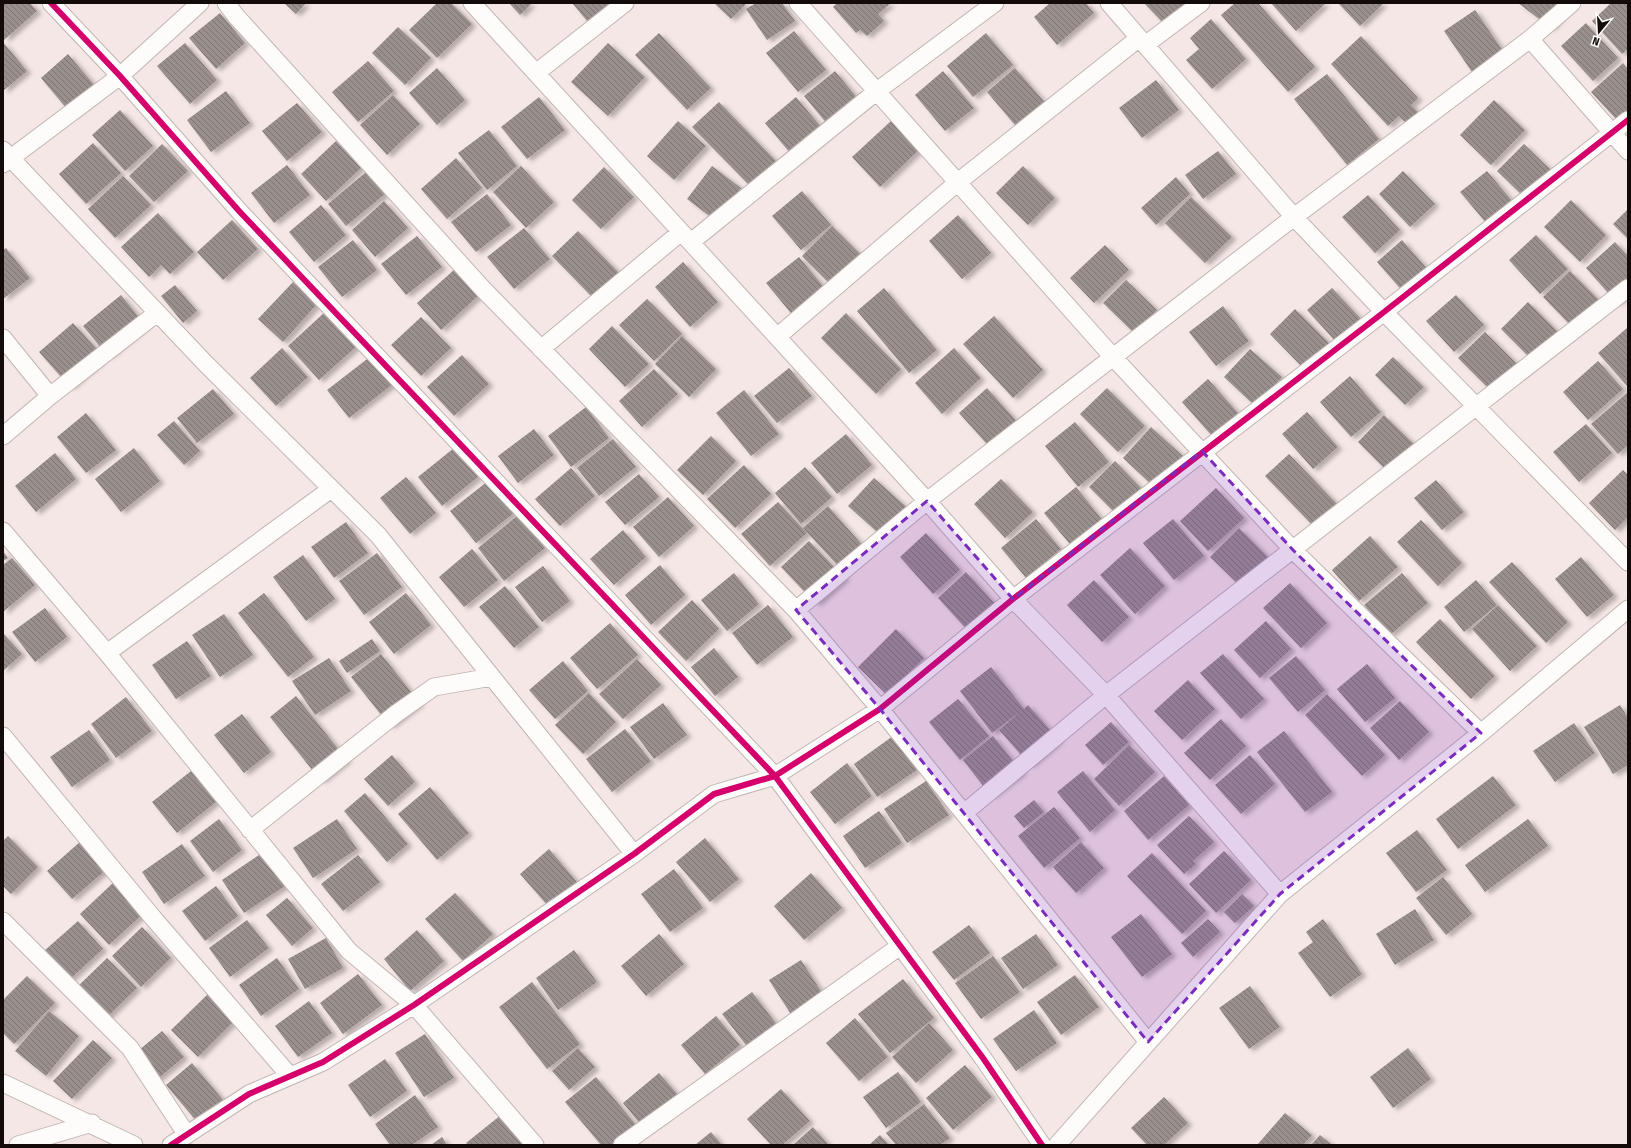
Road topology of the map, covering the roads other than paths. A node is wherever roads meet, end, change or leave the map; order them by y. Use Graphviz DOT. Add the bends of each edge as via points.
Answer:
graph roads {
  1 [pos="51,3"];
  2 [pos="200,3"];
  3 [pos="226,3"];
  4 [pos="472,3"];
  5 [pos="625,3"];
  6 [pos="798,3"];
  7 [pos="995,3"];
  8 [pos="1110,3"];
  9 [pos="1201,3"];
  10 [pos="1572,3"];
  11 [pos="1530,39"];
  12 [pos="1142,41"];
  13 [pos="536,73"];
  14 [pos="120,76"];
  15 [pos="877,91"];
  16 [pos="1628,120"];
  17 [pos="1612,133"];
  18 [pos="1628,151"];
  19 [pos="6,157"];
  20 [pos="958,182"];
  21 [pos="1294,217"];
  22 [pos="686,237"];
  23 [pos="1628,288"];
  24 [pos="1384,312"];
  25 [pos="157,313"];
  26 [pos="777,337"];
  27 [pos="3,338"];
  28 [pos="541,349"];
  29 [pos="1113,357"];
  30 [pos="50,396"];
  31 [pos="1476,407"];
  32 [pos="3,436"];
  33 [pos="1202,451"];
  34 [pos="331,489"];
  35 [pos="927,501"];
  36 [pos="3,531"];
  37 [pos="1293,550"];
  38 [pos="1628,562"];
  39 [pos="1013,598"];
  40 [pos="1628,609"];
  41 [pos="796,610"];
  42 [pos="107,654"];
  43 [pos="492,677"];
  44 [pos="1106,696"];
  45 [pos="880,709"];
  46 [pos="1480,733"];
  47 [pos="3,736"];
  48 [pos="775,776"];
  49 [pos="964,813"];
  50 [pos="250,830"];
  51 [pos="634,854"];
  52 [pos="1280,894"];
  53 [pos="3,921"];
  54 [pos="900,946"];
  55 [pos="414,1005"];
  56 [pos="1148,1042"];
  57 [pos="290,1076"];
  58 [pos="3,1082"];
  59 [pos="92,1124"];
  60 [pos="187,1135"];
  61 [pos="18,1145"];
  62 [pos="134,1145"];
  63 [pos="171,1145"];
  64 [pos="535,1145"];
  65 [pos="622,1145"];
  66 [pos="1042,1145"];
  67 [pos="1057,1145"];
  1 -- 14 [label="street"];
  2 -- 14 [label="street"];
  3 -- 28 [label="street" via="483,290"];
  4 -- 13 [label="street"];
  5 -- 13 [label="street"];
  6 -- 15 [label="street"];
  7 -- 15 [label="street"];
  8 -- 12 [label="street"];
  9 -- 12 [label="street"];
  10 -- 11 [label="street"];
  11 -- 17 [label="street"];
  11 -- 21 [label="street"];
  12 -- 20 [label="street"];
  12 -- 21 [label="street"];
  13 -- 22 [label="street"];
  14 -- 19 [label="street"];
  14 -- 48 [label="street" via="239,212"];
  15 -- 20 [label="street"];
  15 -- 22 [label="street"];
  16 -- 17 [label="street"];
  17 -- 18 [label="street"];
  17 -- 24 [label="street"];
  19 -- 25 [label="street"];
  20 -- 26 [label="street"];
  20 -- 29 [label="street"];
  21 -- 24 [label="street"];
  21 -- 29 [label="street"];
  22 -- 26 [label="street"];
  22 -- 28 [label="street"];
  23 -- 31 [label="street"];
  24 -- 31 [label="street"];
  24 -- 33 [label="street"];
  25 -- 30 [label="street"];
  25 -- 34 [label="street"];
  26 -- 35 [label="street"];
  27 -- 30 [label="street"];
  28 -- 41 [label="street"];
  29 -- 33 [label="street"];
  29 -- 35 [label="street"];
  30 -- 32 [label="street"];
  31 -- 37 [label="street"];
  31 -- 38 [label="street"];
  33 -- 37 [label="street"];
  33 -- 39 [label="street"];
  34 -- 42 [label="street"];
  34 -- 43 [label="street" via="378,535"];
  35 -- 39 [label="street"];
  35 -- 41 [label="street"];
  36 -- 42 [label="street"];
  37 -- 44 [label="street"];
  37 -- 46 [label="street"];
  39 -- 44 [label="street"];
  39 -- 45 [label="street"];
  40 -- 46 [label="street"];
  41 -- 45 [label="street"];
  42 -- 50 [label="street"];
  43 -- 50 [label="street" via="434,687"];
  43 -- 51 [label="street"];
  44 -- 49 [label="street"];
  44 -- 52 [label="street"];
  45 -- 48 [label="street"];
  45 -- 49 [label="street"];
  46 -- 52 [label="street"];
  47 -- 57 [label="street" via="154,919"];
  48 -- 51 [label="street" via="714,794"];
  48 -- 54 [label="street"];
  49 -- 56 [label="street"];
  50 -- 55 [label="street" via="349,951"];
  51 -- 55 [label="street"];
  52 -- 56 [label="street"];
  53 -- 60 [label="street" via="130,1048"];
  54 -- 65 [label="street"];
  54 -- 66 [label="street" via="984,1058"];
  55 -- 57 [label="street" via="323,1062"];
  55 -- 64 [label="street"];
  56 -- 67 [label="street"];
  57 -- 60 [label="street" via="249,1094"];
  58 -- 59 [label="street"];
  59 -- 61 [label="street"];
  59 -- 62 [label="street"];
  60 -- 63 [label="street"];
}
